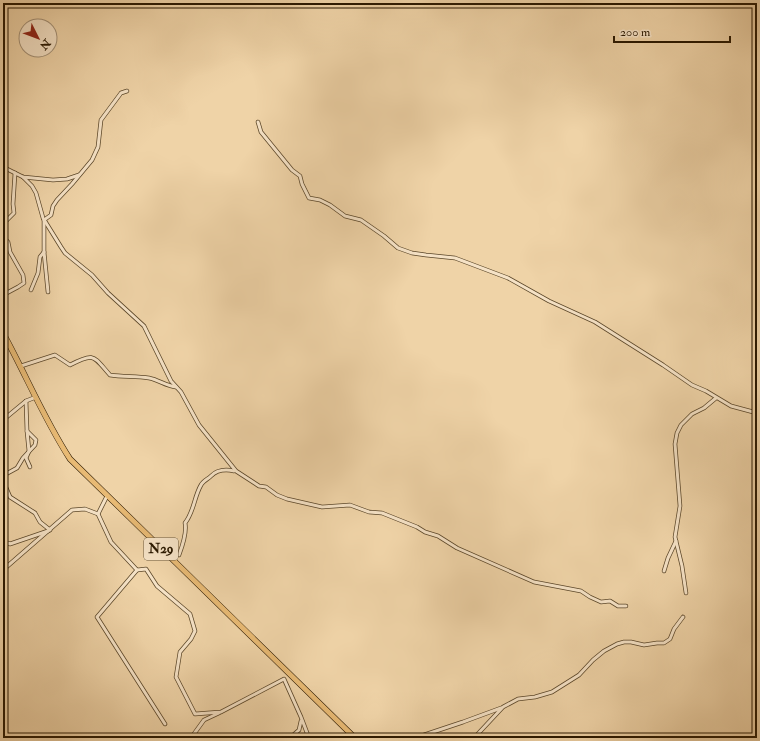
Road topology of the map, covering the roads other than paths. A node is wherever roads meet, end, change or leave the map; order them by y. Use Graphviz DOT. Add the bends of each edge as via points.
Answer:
graph roads {
  1 [pos="126,91"];
  2 [pos="258,122"];
  3 [pos="3,167"];
  4 [pos="15,173"];
  5 [pos="79,175"];
  6 [pos="23,177"];
  7 [pos="44,220"];
  8 [pos="3,226"];
  9 [pos="3,237"];
  10 [pos="44,252"];
  11 [pos="31,290"];
  12 [pos="48,292"];
  13 [pos="3,295"];
  14 [pos="3,333"];
  15 [pos="21,366"];
  16 [pos="176,386"];
  17 [pos="36,397"];
  18 [pos="716,398"];
  19 [pos="26,401"];
  20 [pos="757,413"];
  21 [pos="3,420"];
  22 [pos="28,431"];
  23 [pos="29,451"];
  24 [pos="30,467"];
  25 [pos="236,472"];
  26 [pos="3,484"];
  27 [pos="107,496"];
  28 [pos="98,514"];
  29 [pos="50,530"];
  30 [pos="3,541"];
  31 [pos="676,541"];
  32 [pos="179,555"];
  33 [pos="3,570"];
  34 [pos="137,570"];
  35 [pos="664,571"];
  36 [pos="686,593"];
  37 [pos="626,606"];
  38 [pos="683,617"];
  39 [pos="285,670"];
  40 [pos="284,679"];
  41 [pos="503,707"];
  42 [pos="221,712"];
  43 [pos="301,717"];
  44 [pos="165,724"];
  45 [pos="191,738"];
  46 [pos="290,738"];
  47 [pos="308,738"];
  48 [pos="355,738"];
  49 [pos="420,738"];
  50 [pos="474,738"];
  1 -- 5 [label="street" via="121,93 101,120 98,147 92,160"];
  2 -- 18 [label="street" via="261,132 292,170 300,176 309,198 320,200 345,216 361,220 398,248 412,253 455,258 508,278 594,322"];
  3 -- 4 [label="street"];
  4 -- 6 [label="street"];
  4 -- 8 [label="street" via="14,213"];
  5 -- 6 [label="street" via="53,180"];
  5 -- 7 [label="street" via="57,200 51,215"];
  6 -- 7 [label="street" via="36,193"];
  7 -- 10 [label="street"];
  7 -- 16 [label="street" via="65,253 92,275 144,326 171,381"];
  9 -- 13 [label="street" via="8,242 24,282"];
  10 -- 11 [label="street" via="40,257 38,273"];
  10 -- 12 [label="street"];
  14 -- 15 [label="main road, N29"];
  15 -- 16 [label="street" via="55,355 70,365 85,357 93,358 110,375 149,378"];
  15 -- 17 [label="main road, N29"];
  16 -- 25 [label="street" via="199,425"];
  17 -- 19 [label="street"];
  17 -- 27 [label="main road, N29" via="53,434 70,459"];
  18 -- 20 [label="street" via="731,406"];
  18 -- 31 [label="street" via="692,414 677,433 675,444 680,506"];
  19 -- 21 [label="street"];
  19 -- 22 [label="street"];
  22 -- 23 [label="street"];
  22 -- 23 [label="street" via="36,440"];
  23 -- 24 [label="street" via="26,458"];
  23 -- 26 [label="street" via="17,468 6,474"];
  25 -- 32 [label="street" via="216,472 201,485 189,519 185,523"];
  25 -- 37 [label="street" via="282,497 322,507 350,506 382,513 440,536 457,548 534,582 581,591 601,602 610,601 618,606"];
  26 -- 29 [label="street" via="10,497 35,513 40,522"];
  27 -- 28 [label="street"];
  27 -- 39 [label="main road, N29"];
  28 -- 29 [label="street" via="72,510"];
  28 -- 34 [label="street" via="111,542"];
  29 -- 30 [label="street" via="10,544"];
  29 -- 33 [label="street"];
  31 -- 35 [label="street"];
  31 -- 36 [label="street"];
  34 -- 42 [label="street" via="146,569 157,586 190,614 195,631 180,652 176,677 195,714"];
  34 -- 44 [label="street" via="97,617"];
  38 -- 41 [label="street" via="670,639 664,642 644,645 631,642 617,644 604,651 579,675 552,692 518,699"];
  39 -- 40 [label="street"];
  39 -- 48 [label="main road, N29"];
  40 -- 42 [label="street"];
  40 -- 43 [label="street"];
  41 -- 49 [label="street"];
  41 -- 50 [label="street"];
  42 -- 45 [label="street" via="204,720"];
  43 -- 46 [label="street" via="302,724 299,730"];
  43 -- 47 [label="street"];
}
